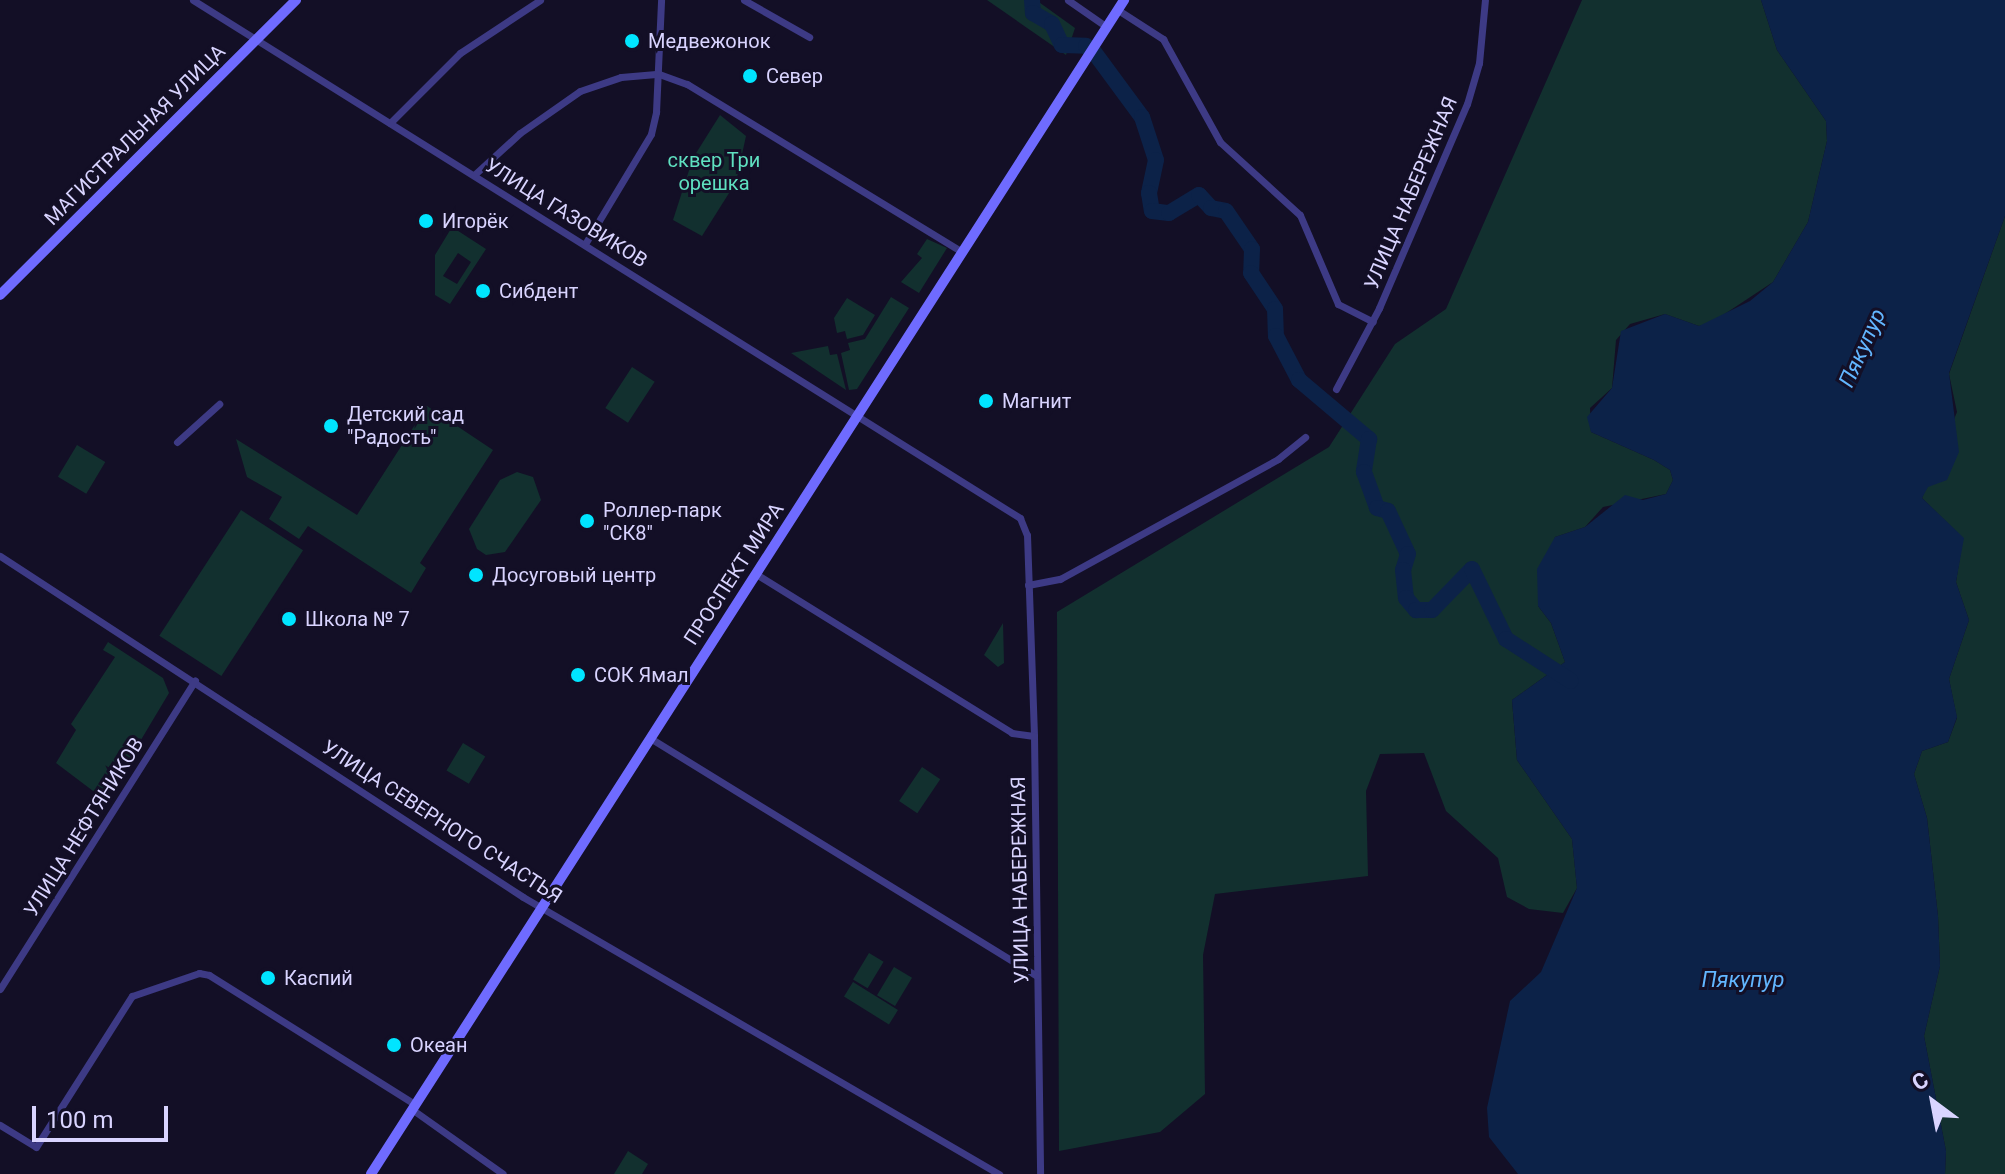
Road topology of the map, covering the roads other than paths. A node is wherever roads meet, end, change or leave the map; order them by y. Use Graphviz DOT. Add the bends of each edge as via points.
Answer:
graph roads {
  1 [pos="193,0"];
  2 [pos="296,0"];
  3 [pos="540,0"];
  4 [pos="661,0"];
  5 [pos="744,0"];
  6 [pos="1068,0"];
  7 [pos="1485,0"];
  8 [pos="1121,5"];
  9 [pos="1104,31"];
  10 [pos="809,37"];
  11 [pos="256,40"];
  12 [pos="659,74"];
  13 [pos="390,123"];
  14 [pos="474,175"];
  15 [pos="585,244"];
  16 [pos="962,252"];
  17 [pos="0,295"];
  18 [pos="1373,322"];
  19 [pos="1336,389"];
  20 [pos="219,404"];
  21 [pos="859,414"];
  22 [pos="1305,437"];
  23 [pos="177,442"];
  24 [pos="0,556"];
  25 [pos="756,574"];
  26 [pos="1028,585"];
  27 [pos="195,681"];
  28 [pos="1034,736"];
  29 [pos="650,738"];
  30 [pos="543,907"];
  31 [pos="1037,976"];
  32 [pos="0,989"];
  33 [pos="414,1108"];
  34 [pos="0,1125"];
  35 [pos="371,1174"];
  36 [pos="503,1174"];
  37 [pos="999,1174"];
  38 [pos="1040,1174"];
  1 -- 11 [label="street, УЛИЦА ГАЗОВИКОВ"];
  2 -- 11 [label="main road, МАГИСТРАЛЬНАЯ УЛИЦА"];
  3 -- 13 [label="street" via="460,53"];
  4 -- 12 [label="street"];
  5 -- 10 [label="street"];
  6 -- 9 [label="street"];
  7 -- 18 [label="street, УЛИЦА НАБЕРЕЖНАЯ" via="1479,63 1467,104"];
  8 -- 9 [label="main road"];
  8 -- 18 [label="street" via="1163,39 1220,142 1295,208 1334,299"];
  9 -- 16 [label="main road, ПРОСПЕКТ МИРА"];
  11 -- 13 [label="street, УЛИЦА ГАЗОВИКОВ"];
  11 -- 17 [label="main road, МАГИСТРАЛЬНАЯ УЛИЦА"];
  12 -- 14 [label="street" via="621,77 580,91 520,133"];
  12 -- 15 [label="street" via="656,112 643,153"];
  12 -- 16 [label="street" via="687,84"];
  13 -- 14 [label="street, УЛИЦА ГАЗОВИКОВ"];
  14 -- 15 [label="street, УЛИЦА ГАЗОВИКОВ"];
  15 -- 21 [label="street, УЛИЦА ГАЗОВИКОВ"];
  16 -- 21 [label="main road, ПРОСПЕКТ МИРА"];
  18 -- 19 [label="street, УЛИЦА НАБЕРЕЖНАЯ"];
  20 -- 23 [label="street"];
  21 -- 25 [label="main road, ПРОСПЕКТ МИРА"];
  21 -- 26 [label="street, УЛИЦА НАБЕРЕЖНАЯ" via="1020,518 1027,535"];
  22 -- 26 [label="street" via="1278,459 1060,579"];
  24 -- 27 [label="street, УЛИЦА СЕВЕРНОГО СЧАСТЬЯ"];
  25 -- 28 [label="street" via="1008,731"];
  25 -- 29 [label="main road, ПРОСПЕКТ МИРА"];
  26 -- 28 [label="street, УЛИЦА НАБЕРЕЖНАЯ"];
  27 -- 30 [label="street, УЛИЦА СЕВЕРНОГО СЧАСТЬЯ"];
  27 -- 32 [label="street, УЛИЦА НЕФТЯНИКОВ"];
  28 -- 31 [label="street, УЛИЦА НАБЕРЕЖНАЯ"];
  29 -- 30 [label="main road, ПРОСПЕКТ МИРА"];
  29 -- 31 [label="street"];
  30 -- 33 [label="main road, ПРОСПЕКТ МИРА"];
  30 -- 37 [label="street, УЛИЦА СЕВЕРНОГО СЧАСТЬЯ"];
  31 -- 38 [label="street, УЛИЦА НАБЕРЕЖНАЯ"];
  33 -- 34 [label="street" via="205,973 141,988 132,996 36,1147"];
  33 -- 35 [label="main road, ПРОСПЕКТ МИРА"];
  33 -- 36 [label="street"];
}
